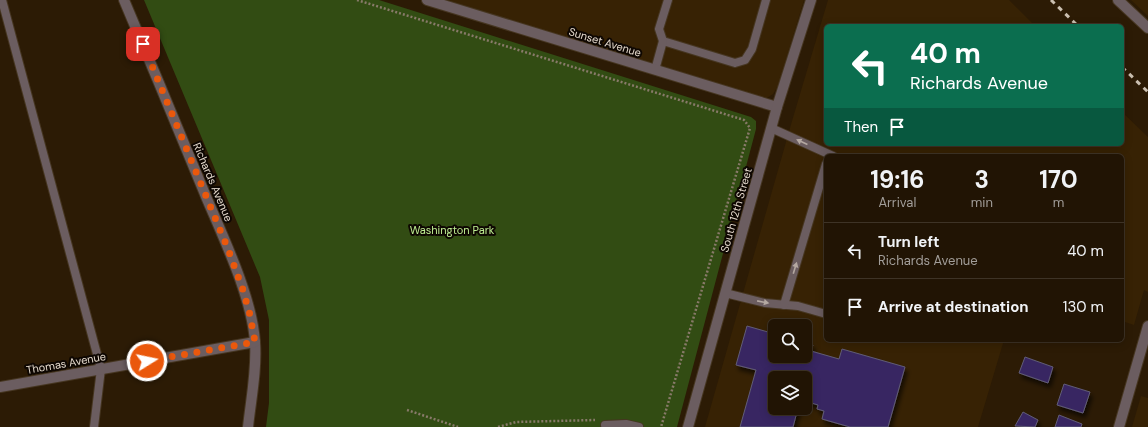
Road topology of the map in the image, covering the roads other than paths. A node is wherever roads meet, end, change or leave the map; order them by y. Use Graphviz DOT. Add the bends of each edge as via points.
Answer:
graph roads {
  1 [pos="2,0"];
  2 [pos="124,0"];
  3 [pos="427,0"];
  4 [pos="668,0"];
  5 [pos="766,0"];
  6 [pos="811,0"];
  7 [pos="1118,0"];
  8 [pos="1148,28"];
  9 [pos="664,41"];
  10 [pos="655,70"];
  11 [pos="777,107"];
  12 [pos="771,128"];
  13 [pos="828,154"];
  14 [pos="824,171"];
  15 [pos="725,294"];
  16 [pos="784,305"];
  17 [pos="824,313"];
  18 [pos="1148,326"];
  19 [pos="255,342"];
  20 [pos="101,369"];
  21 [pos="0,387"];
  22 [pos="605,424"];
  23 [pos="94,427"];
  24 [pos="248,427"];
  25 [pos="639,427"];
  26 [pos="688,427"];
  27 [pos="1119,427"];
  1 -- 20 [label="lane"];
  2 -- 19 [label="street, Richards Avenue" via="222,235 243,290"];
  3 -- 10 [label="street, Sunset Avenue"];
  4 -- 9 [label="lane" via="659,29"];
  5 -- 9 [label="lane" via="752,49 745,60 735,63"];
  6 -- 11 [label="street, South 12th Street"];
  7 -- 8 [label="street"];
  9 -- 10 [label="lane"];
  10 -- 11 [label="street, Sunset Avenue"];
  11 -- 12 [label="street, South 12th Street"];
  13 -- 12 [label="lane, one-way"];
  12 -- 15 [label="street, South 12th Street"];
  16 -- 14 [label="lane, one-way"];
  15 -- 16 [label="lane, one-way"];
  15 -- 26 [label="street, South 12th Street"];
  16 -- 17 [label="lane"];
  18 -- 27 [label="street"];
  19 -- 20 [label="street, Thomas Avenue"];
  19 -- 24 [label="street, Richards Avenue"];
  20 -- 21 [label="street, Thomas Avenue"];
  20 -- 23 [label="lane"];
  22 -- 25 [label="lane"];
}
